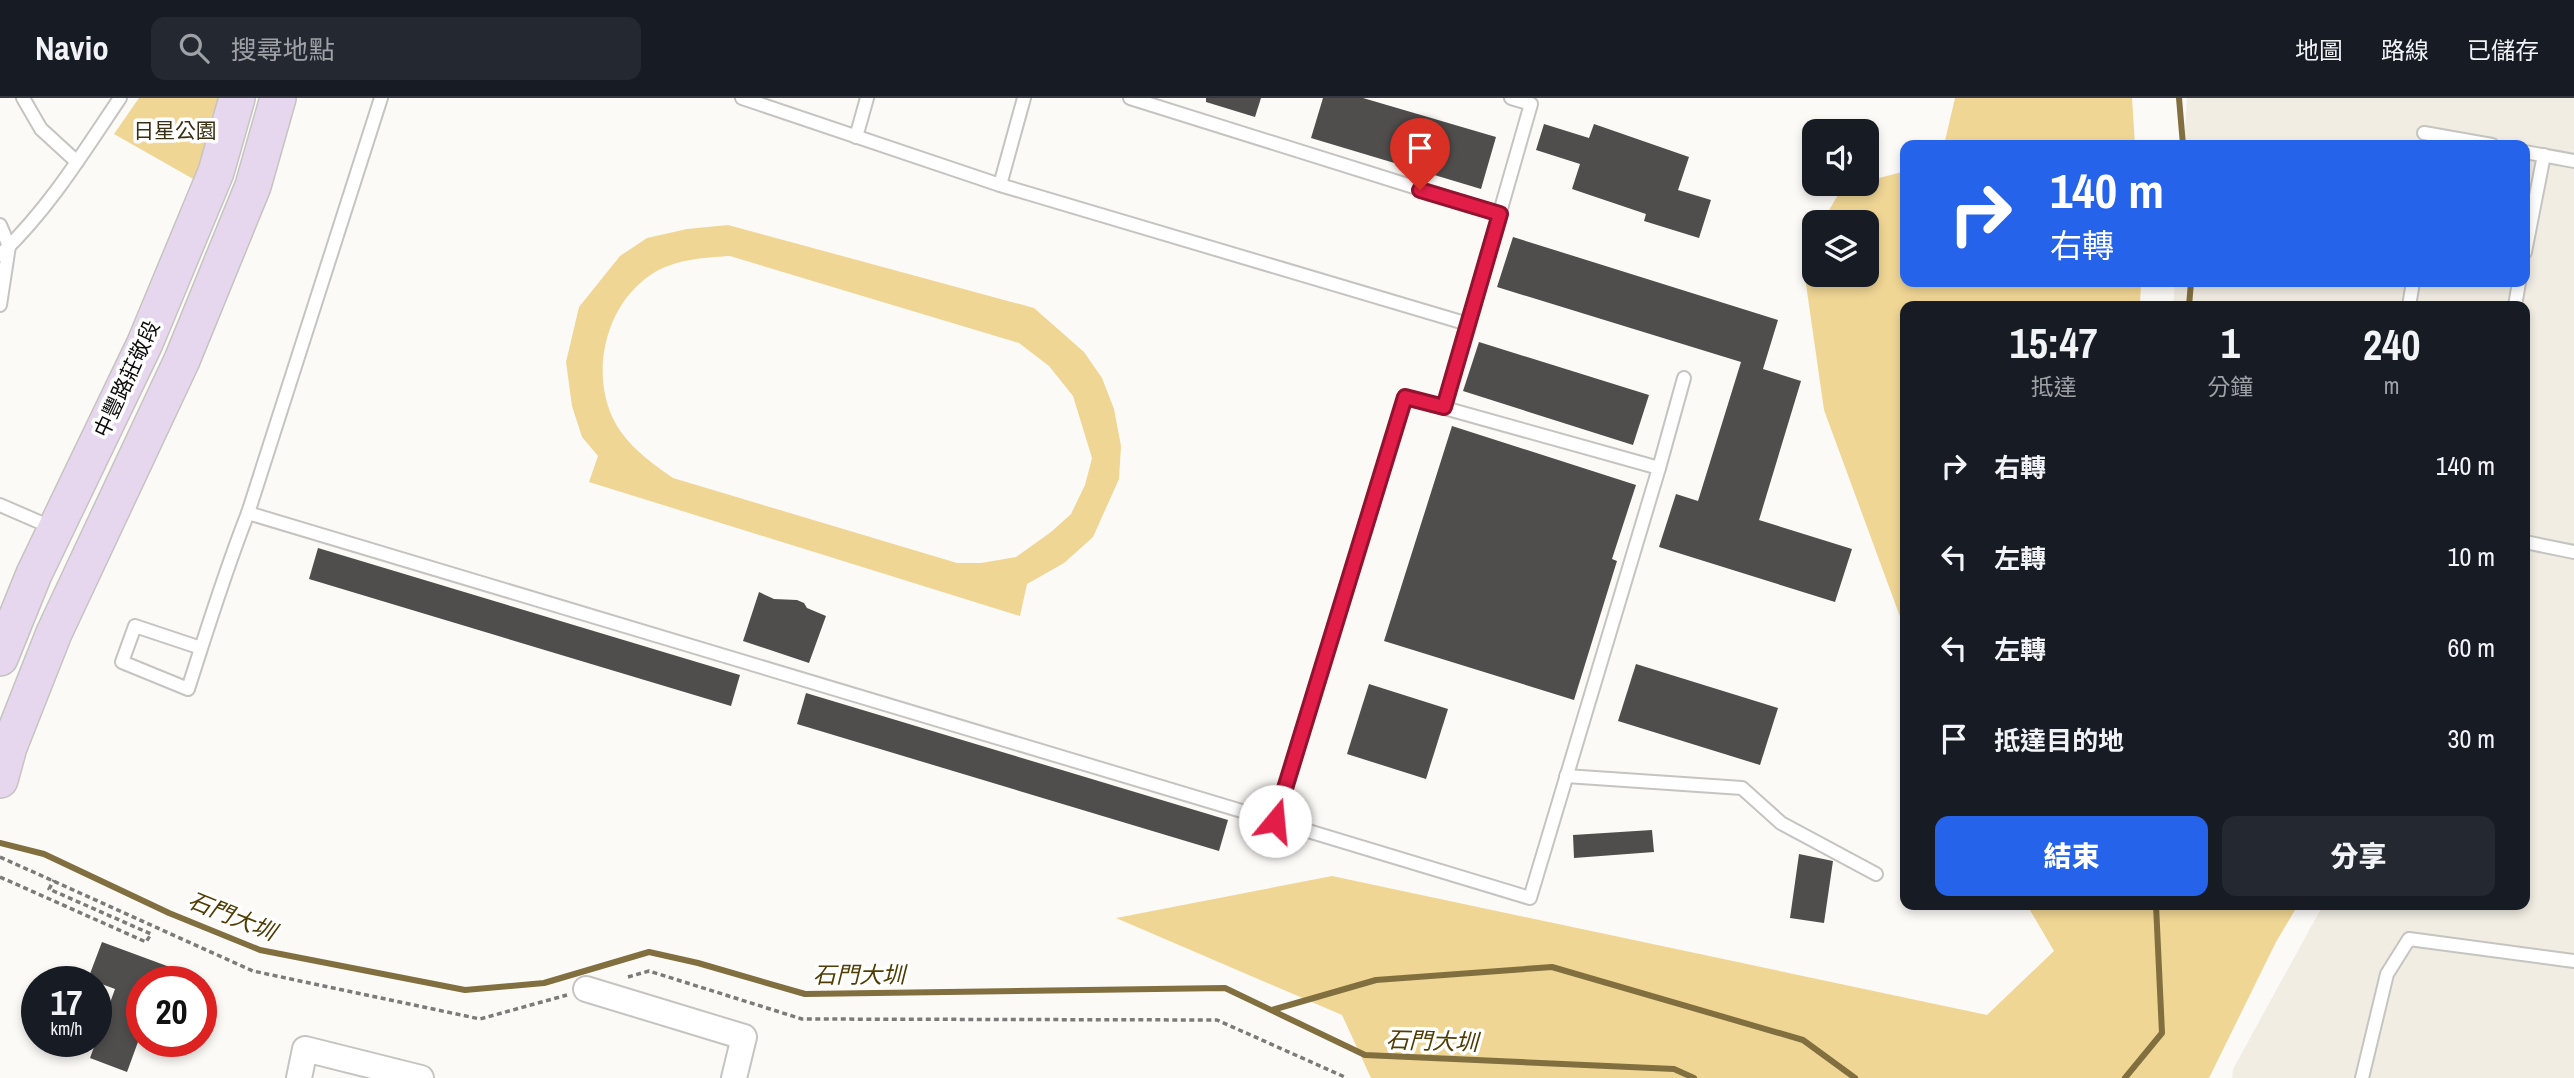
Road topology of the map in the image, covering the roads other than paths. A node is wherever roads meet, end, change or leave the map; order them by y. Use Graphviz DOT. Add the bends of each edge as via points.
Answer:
graph roads {
  1 [pos="23,98"];
  2 [pos="120,98"];
  3 [pos="237,98"];
  4 [pos="278,98"];
  5 [pos="381,98"];
  6 [pos="742,98"];
  7 [pos="867,98"];
  8 [pos="1024,98"];
  9 [pos="1130,98"];
  10 [pos="1511,98"];
  11 [pos="1532,101"];
  12 [pos="2424,132"];
  13 [pos="856,137"];
  14 [pos="2466,140"];
  15 [pos="2530,153"];
  16 [pos="2544,155"];
  17 [pos="2574,161"];
  18 [pos="78,162"];
  19 [pos="1000,185"];
  20 [pos="1500,214"];
  21 [pos="0,225"];
  22 [pos="2530,226"];
  23 [pos="5,251"];
  24 [pos="0,305"];
  25 [pos="1468,324"];
  26 [pos="1685,378"];
  27 [pos="1444,407"];
  28 [pos="1659,468"];
  29 [pos="0,505"];
  30 [pos="248,513"];
  31 [pos="56,529"];
  32 [pos="2530,543"];
  33 [pos="2574,552"];
  34 [pos="201,648"];
  35 [pos="1,655"];
  36 [pos="1566,776"];
  37 [pos="0,780"];
  38 [pos="1275,821"];
  39 [pos="1876,874"];
  40 [pos="2574,961"];
  41 [pos="586,989"];
  42 [pos="299,1078"];
  43 [pos="421,1078"];
  44 [pos="734,1078"];
  45 [pos="2362,1078"];
  1 -- 18 [label="lane" via="41,129"];
  2 -- 18 [label="lane"];
  3 -- 31 [label="main road, 中豐路莊敬段" via="216,172 145,343"];
  4 -- 37 [label="main road, 中豐路莊敬段" via="253,186 182,360 54,633"];
  5 -- 30 [label="lane"];
  6 -- 13 [label="lane"];
  7 -- 13 [label="lane"];
  8 -- 19 [label="lane"];
  9 -- 20 [label="lane"];
  10 -- 11 [label="lane"];
  11 -- 20 [label="lane"];
  12 -- 14 [label="lane"];
  13 -- 19 [label="lane"];
  15 -- 16 [label="lane"];
  16 -- 17 [label="lane"];
  16 -- 22 [label="lane"];
  18 -- 23 [label="lane"];
  19 -- 25 [label="lane"];
  20 -- 25 [label="lane"];
  21 -- 23 [label="lane"];
  23 -- 24 [label="lane"];
  25 -- 27 [label="lane"];
  26 -- 28 [label="lane"];
  27 -- 28 [label="lane"];
  27 -- 38 [label="lane" via="1405,397"];
  28 -- 36 [label="lane"];
  29 -- 31 [label="lane"];
  30 -- 34 [label="lane"];
  30 -- 38 [label="lane"];
  31 -- 35 [label="main road, 中豐路莊敬段"];
  32 -- 33 [label="lane"];
  34 -- 34 [label="lane" via="188,689 122,662 135,626"];
  36 -- 38 [label="lane" via="1530,898"];
  36 -- 39 [label="lane" via="1742,788 1781,823"];
  40 -- 45 [label="lane" via="2409,939 2387,974"];
  41 -- 44 [label="street" via="744,1037"];
  42 -- 43 [label="street" via="305,1049"];
}
